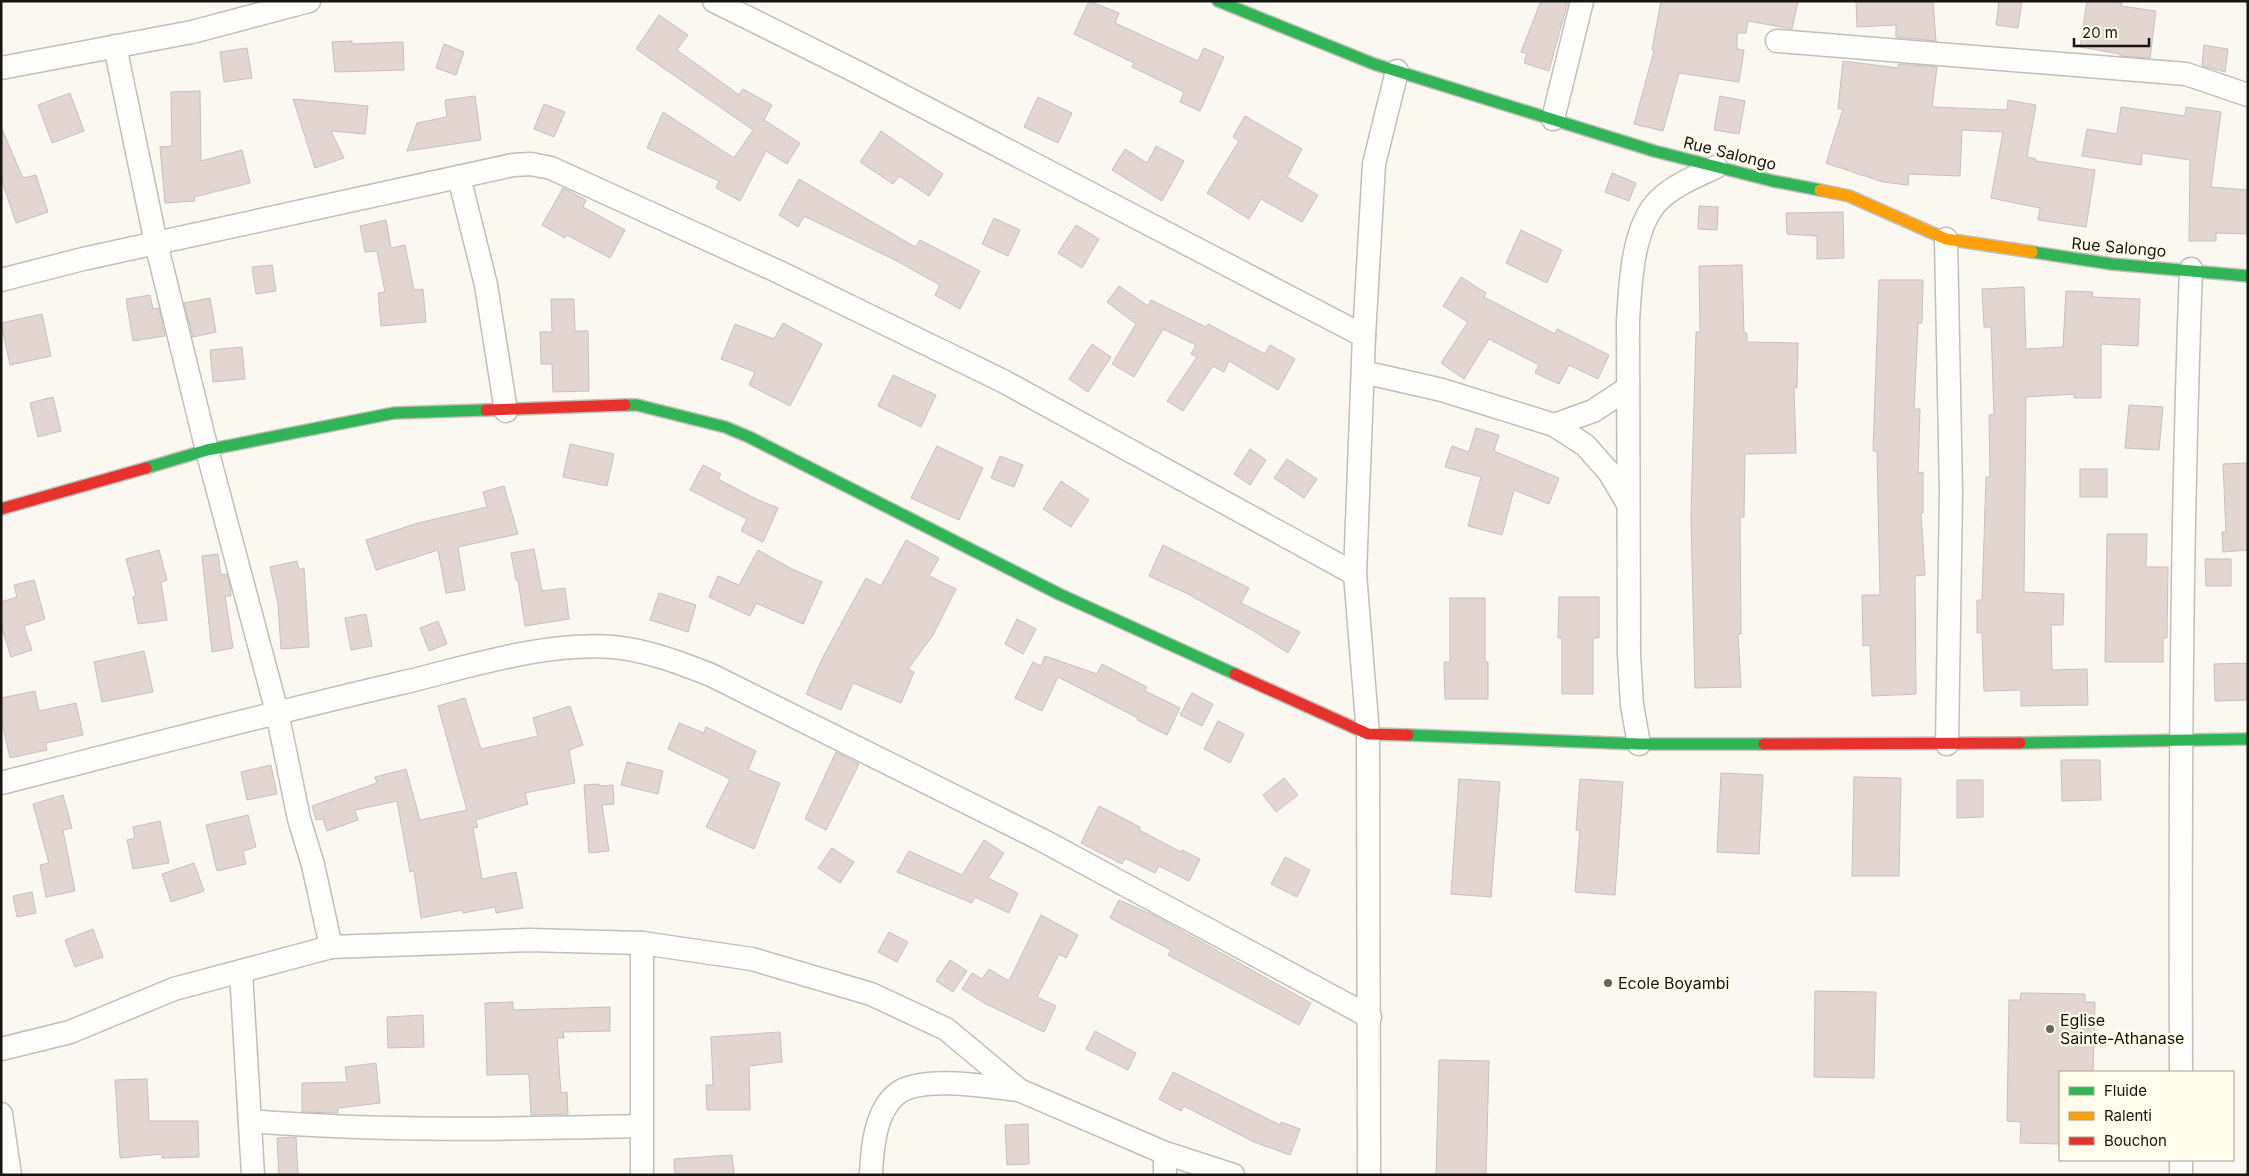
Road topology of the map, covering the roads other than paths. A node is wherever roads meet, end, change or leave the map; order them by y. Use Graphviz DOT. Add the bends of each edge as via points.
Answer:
graph roads {
  1 [pos="309,1"];
  2 [pos="714,1"];
  3 [pos="1218,1"];
  4 [pos="1582,1"];
  5 [pos="1776,41"];
  6 [pos="116,46"];
  7 [pos="1,68"];
  8 [pos="1396,71"];
  9 [pos="2248,95"];
  10 [pos="1553,119"];
  11 [pos="1716,167"];
  12 [pos="459,177"];
  13 [pos="1946,240"];
  14 [pos="156,242"];
  15 [pos="2191,270"];
  16 [pos="2248,276"];
  17 [pos="1,280"];
  18 [pos="1364,336"];
  19 [pos="1363,372"];
  20 [pos="1628,388"];
  21 [pos="506,411"];
  22 [pos="1554,425"];
  23 [pos="207,450"];
  24 [pos="1628,504"];
  25 [pos="1,509"];
  26 [pos="1355,574"];
  27 [pos="277,712"];
  28 [pos="1368,734"];
  29 [pos="2248,739"];
  30 [pos="2180,741"];
  31 [pos="1639,744"];
  32 [pos="1947,744"];
  33 [pos="1,783"];
  34 [pos="642,943"];
  35 [pos="331,947"];
  36 [pos="240,972"];
  37 [pos="1370,1017"];
  38 [pos="1,1049"];
  39 [pos="2181,1071"];
  40 [pos="1019,1090"];
  41 [pos="1,1114"];
  42 [pos="250,1121"];
  43 [pos="642,1126"];
  44 [pos="2181,1161"];
  45 [pos="1165,1164"];
  46 [pos="10,1175"];
  47 [pos="253,1175"];
  48 [pos="642,1175"];
  49 [pos="871,1175"];
  50 [pos="1233,1175"];
  51 [pos="1369,1175"];
  52 [pos="2181,1175"];
  1 -- 6 [label="street" via="192,32"];
  2 -- 18 [label="street"];
  3 -- 8 [label="street, Rue Salongo"];
  4 -- 10 [label="street"];
  5 -- 9 [label="street" via="2186,74"];
  6 -- 7 [label="street"];
  6 -- 14 [label="street"];
  8 -- 10 [label="street, Rue Salongo"];
  8 -- 18 [label="street" via="1374,164"];
  10 -- 11 [label="street, Rue Salongo"];
  11 -- 13 [label="street, Rue Salongo" via="1849,196"];
  11 -- 20 [label="street" via="1658,200 1648,216 1630,278"];
  12 -- 14 [label="street"];
  12 -- 21 [label="street" via="486,285"];
  12 -- 26 [label="street" via="513,165 551,168 779,272 1003,381"];
  13 -- 15 [label="street, Rue Salongo" via="2112,264"];
  13 -- 32 [label="street" via="1951,493"];
  14 -- 17 [label="street"];
  14 -- 23 [label="street"];
  15 -- 16 [label="street, Rue Salongo"];
  15 -- 30 [label="street" via="2183,492"];
  18 -- 19 [label="street"];
  19 -- 22 [label="street" via="1442,390"];
  19 -- 26 [label="street"];
  20 -- 22 [label="street" via="1593,411"];
  20 -- 24 [label="street"];
  21 -- 23 [label="street" via="380,415"];
  21 -- 28 [label="street" via="637,406 725,427 1059,594"];
  22 -- 24 [label="street" via="1585,445 1609,472"];
  23 -- 25 [label="street"];
  23 -- 27 [label="street"];
  24 -- 31 [label="street" via="1629,655 1632,705"];
  26 -- 28 [label="street"];
  27 -- 33 [label="street"];
  27 -- 35 [label="street"];
  27 -- 37 [label="street" via="558,649 614,647 663,657 711,675 1033,836"];
  28 -- 31 [label="street"];
  28 -- 37 [label="street"];
  29 -- 30 [label="street"];
  30 -- 32 [label="street"];
  30 -- 39 [label="street"];
  31 -- 32 [label="street"];
  34 -- 35 [label="street" via="529,940"];
  34 -- 40 [label="street" via="752,959 871,994 946,1029"];
  34 -- 43 [label="street"];
  35 -- 36 [label="street"];
  36 -- 38 [label="street" via="174,989 70,1032"];
  36 -- 42 [label="street"];
  37 -- 51 [label="street"];
  40 -- 45 [label="street"];
  40 -- 49 [label="street" via="948,1084 922,1085 898,1094 881,1116 872,1149"];
  41 -- 46 [label="street"];
  42 -- 43 [label="street" via="331,1128"];
  42 -- 47 [label="street"];
  43 -- 48 [label="street"];
  44 -- 52 [label="street"];
  45 -- 50 [label="street"];
}
